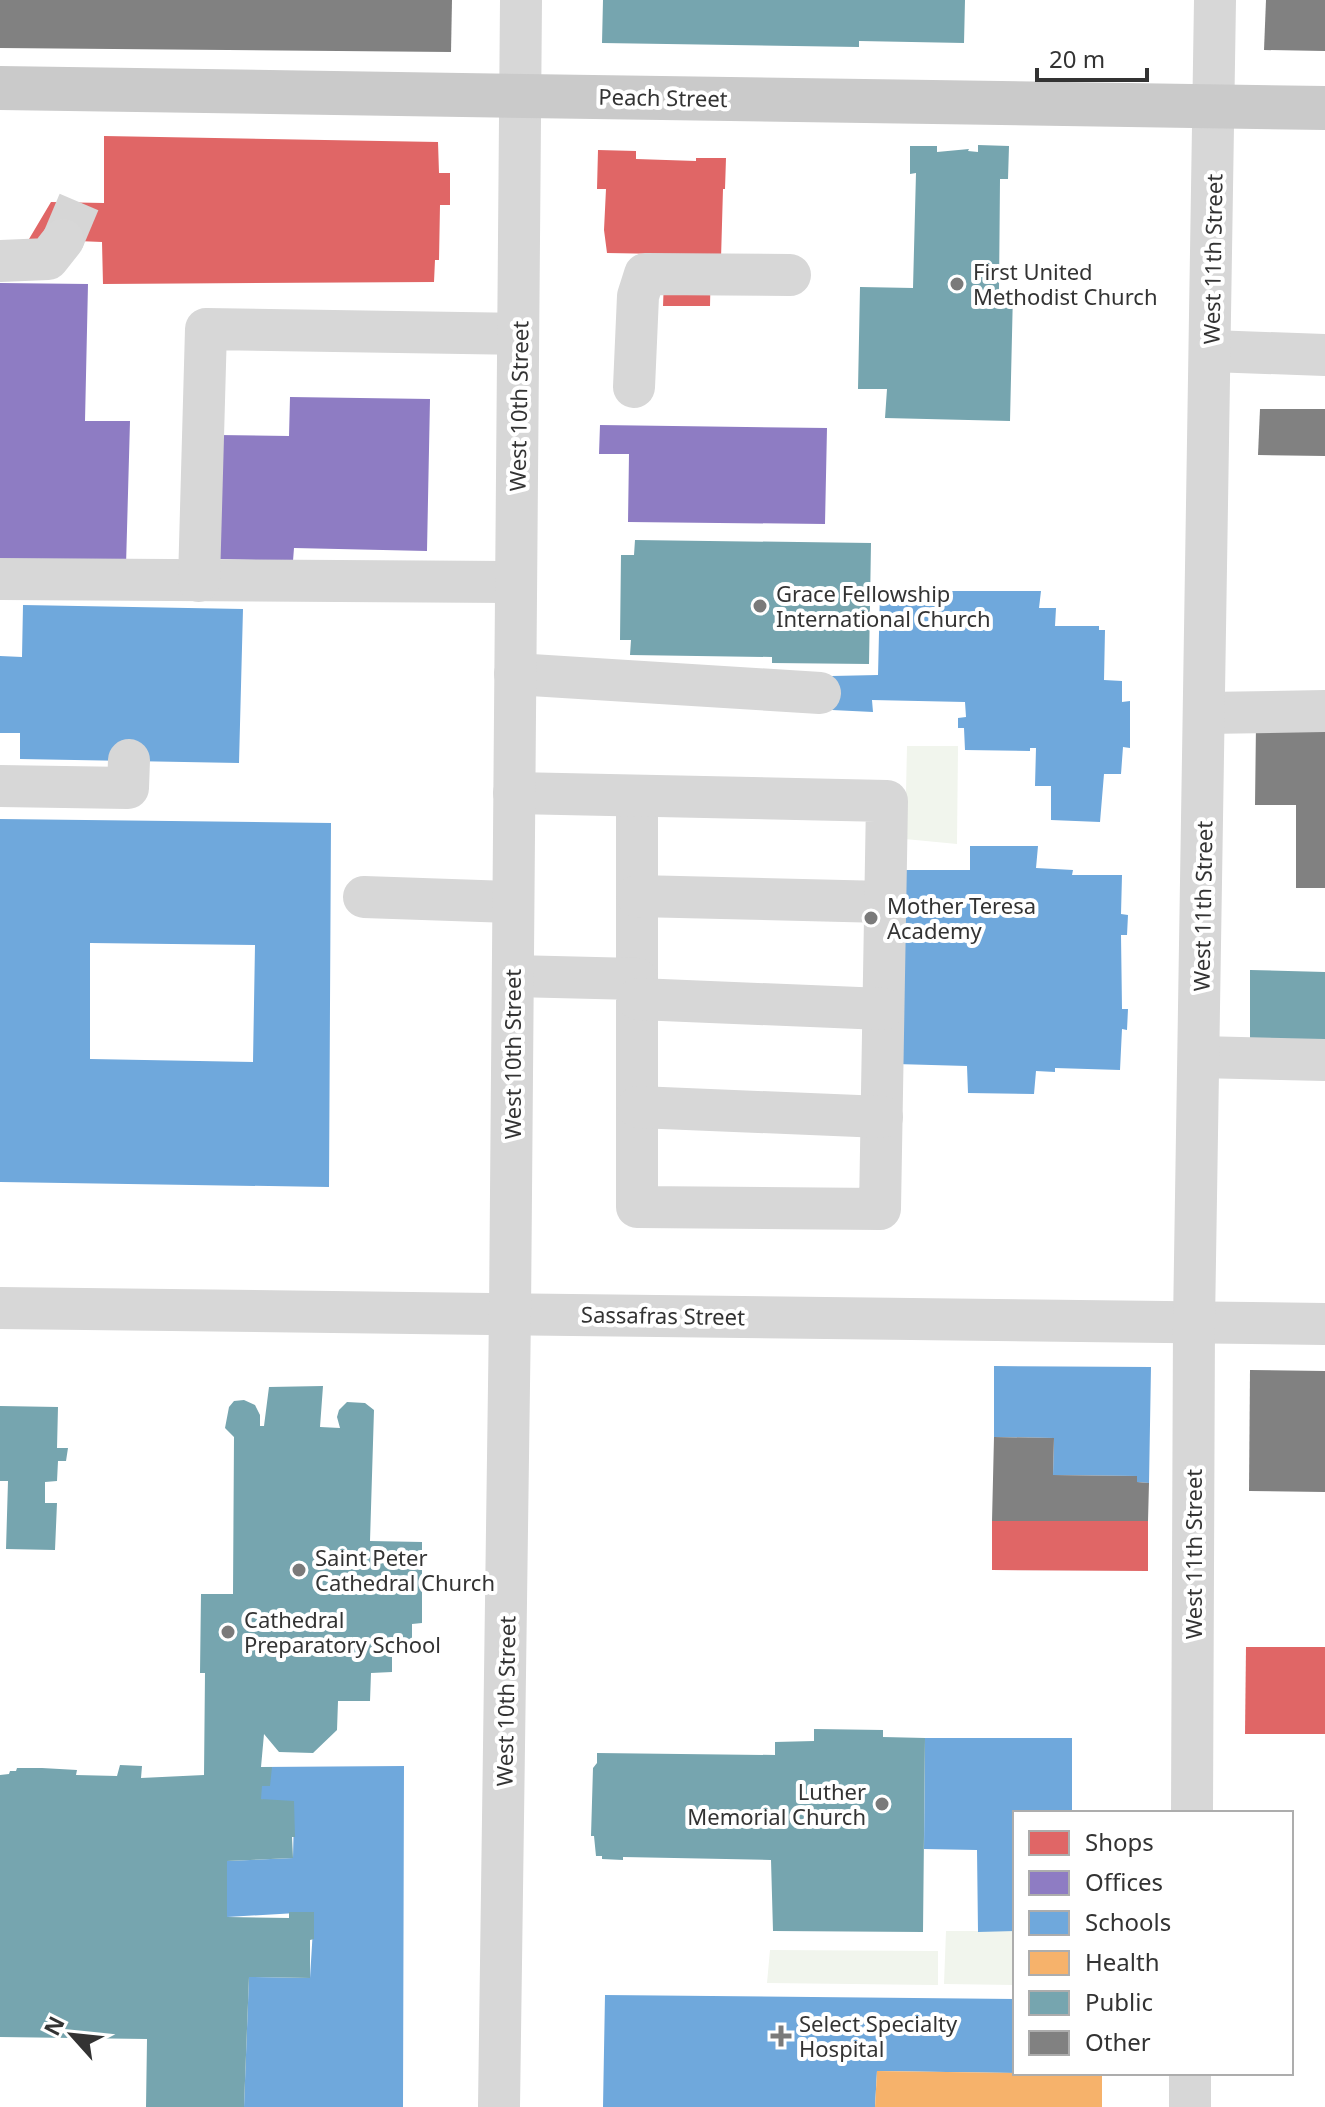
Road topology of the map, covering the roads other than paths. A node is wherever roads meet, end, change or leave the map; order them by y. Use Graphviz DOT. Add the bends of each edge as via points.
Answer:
graph roads {
  1 [pos="521,0"];
  2 [pos="1215,0"];
  3 [pos="0,88"];
  4 [pos="520,94"];
  5 [pos="1215,106"];
  6 [pos="1325,108"];
  7 [pos="63,240"];
  8 [pos="0,261"];
  9 [pos="790,275"];
  10 [pos="518,334"];
  11 [pos="1211,351"];
  12 [pos="1325,355"];
  13 [pos="634,387"];
  14 [pos="0,579"];
  15 [pos="199,581"];
  16 [pos="516,582"];
  17 [pos="515,674"];
  18 [pos="820,693"];
  19 [pos="1325,711"];
  20 [pos="1205,713"];
  21 [pos="129,760"];
  22 [pos="0,786"];
  23 [pos="514,793"];
  24 [pos="637,796"];
  25 [pos="637,896"];
  26 [pos="364,897"];
  27 [pos="513,902"];
  28 [pos="885,902"];
  29 [pos="513,976"];
  30 [pos="638,989"];
  31 [pos="883,1009"];
  32 [pos="1199,1057"];
  33 [pos="1325,1060"];
  34 [pos="638,1107"];
  35 [pos="882,1117"];
  36 [pos="0,1308"];
  37 [pos="510,1313"];
  38 [pos="1194,1323"];
  39 [pos="1325,1324"];
  40 [pos="1192,1811"];
  41 [pos="1190,2075"];
  42 [pos="499,2107"];
  43 [pos="1190,2107"];
  1 -- 4 [label="street, West 10th Street"];
  2 -- 5 [label="street, West 11th Street"];
  3 -- 4 [label="main road, Peach Street"];
  4 -- 5 [label="main road, Peach Street"];
  4 -- 10 [label="street, West 10th Street"];
  5 -- 6 [label="main road, Peach Street"];
  5 -- 11 [label="street, West 11th Street"];
  7 -- 8 [label="street" via="48,259"];
  9 -- 13 [label="street" via="645,274 638,296"];
  10 -- 15 [label="street" via="206,329"];
  10 -- 16 [label="street, West 10th Street"];
  11 -- 12 [label="street"];
  11 -- 20 [label="street, West 11th Street"];
  14 -- 15 [label="street"];
  15 -- 16 [label="street"];
  16 -- 17 [label="street, West 10th Street"];
  17 -- 18 [label="street"];
  17 -- 23 [label="street, West 10th Street"];
  19 -- 20 [label="street"];
  20 -- 32 [label="street, West 11th Street"];
  21 -- 22 [label="street" via="128,788"];
  23 -- 24 [label="street"];
  23 -- 27 [label="street, West 10th Street"];
  24 -- 25 [label="street"];
  24 -- 28 [label="street" via="887,801"];
  25 -- 28 [label="street"];
  25 -- 30 [label="street"];
  26 -- 27 [label="street"];
  27 -- 29 [label="street, West 10th Street"];
  28 -- 31 [label="street"];
  29 -- 30 [label="street"];
  29 -- 37 [label="street, West 10th Street"];
  30 -- 31 [label="street"];
  30 -- 34 [label="street"];
  31 -- 35 [label="street"];
  32 -- 33 [label="street"];
  32 -- 38 [label="street, West 11th Street"];
  34 -- 35 [label="street"];
  34 -- 35 [label="street" via="637,1207 880,1209"];
  36 -- 37 [label="street, Sassafras Street"];
  37 -- 38 [label="street, Sassafras Street"];
  37 -- 42 [label="street, West 10th Street"];
  38 -- 39 [label="street, Sassafras Street"];
  38 -- 40 [label="street, West 11th Street"];
  41 -- 43 [label="street"];
}
